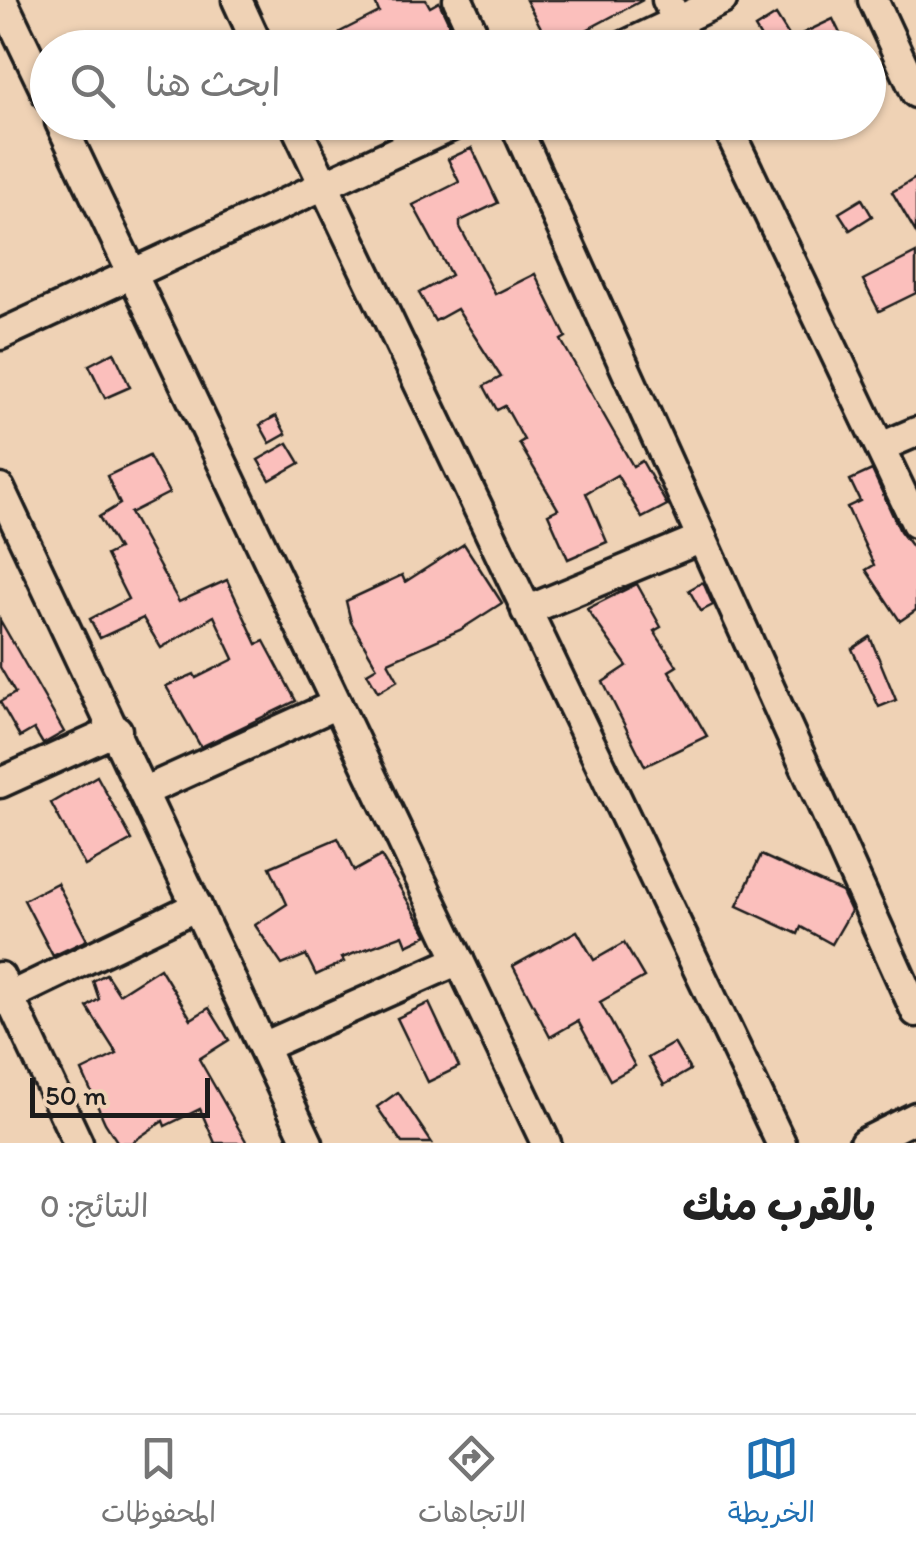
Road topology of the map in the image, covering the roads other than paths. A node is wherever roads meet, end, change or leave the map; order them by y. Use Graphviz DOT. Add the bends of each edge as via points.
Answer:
graph roads {
  1 [pos="2,0"];
  2 [pos="237,0"];
  3 [pos="458,0"];
  4 [pos="722,0"];
  5 [pos="873,0"];
  6 [pos="672,11"];
  7 [pos="251,30"];
  8 [pos="472,30"];
  9 [pos="645,30"];
  10 [pos="30,58"];
  11 [pos="916,93"];
  12 [pos="68,140"];
  13 [pos="302,140"];
  14 [pos="421,140"];
  15 [pos="522,140"];
  16 [pos="734,140"];
  17 [pos="323,186"];
  18 [pos="132,275"];
  19 [pos="0,335"];
  20 [pos="916,432"];
  21 [pos="881,447"];
  22 [pos="0,489"];
  23 [pos="916,523"];
  24 [pos="702,538"];
  25 [pos="526,611"];
  26 [pos="337,704"];
  27 [pos="117,730"];
  28 [pos="0,783"];
  29 [pos="145,791"];
  30 [pos="197,906"];
  31 [pos="459,960"];
  32 [pos="3,992"];
  33 [pos="916,1012"];
  34 [pos="263,1047"];
  35 [pos="916,1117"];
  36 [pos="78,1143"];
  37 [pos="308,1143"];
  38 [pos="546,1143"];
  39 [pos="782,1143"];
  40 [pos="864,1143"];
  1 -- 10 [label="street"];
  2 -- 7 [label="street"];
  3 -- 8 [label="street"];
  4 -- 6 [label="street"];
  5 -- 11 [label="street"];
  6 -- 9 [label="street"];
  12 -- 18 [label="street"];
  13 -- 17 [label="street"];
  14 -- 17 [label="street"];
  15 -- 24 [label="street"];
  16 -- 21 [label="street"];
  17 -- 18 [label="street"];
  17 -- 25 [label="street"];
  18 -- 19 [label="street"];
  18 -- 26 [label="street"];
  20 -- 21 [label="street"];
  21 -- 23 [label="street"];
  22 -- 27 [label="street"];
  24 -- 25 [label="street"];
  24 -- 33 [label="street"];
  25 -- 39 [label="street"];
  26 -- 29 [label="street"];
  26 -- 31 [label="street"];
  27 -- 28 [label="street"];
  27 -- 29 [label="street"];
  29 -- 30 [label="street"];
  30 -- 32 [label="street"];
  30 -- 34 [label="street"];
  31 -- 34 [label="street"];
  31 -- 38 [label="street"];
  32 -- 36 [label="street"];
  34 -- 37 [label="street"];
  35 -- 40 [label="street"];
}
